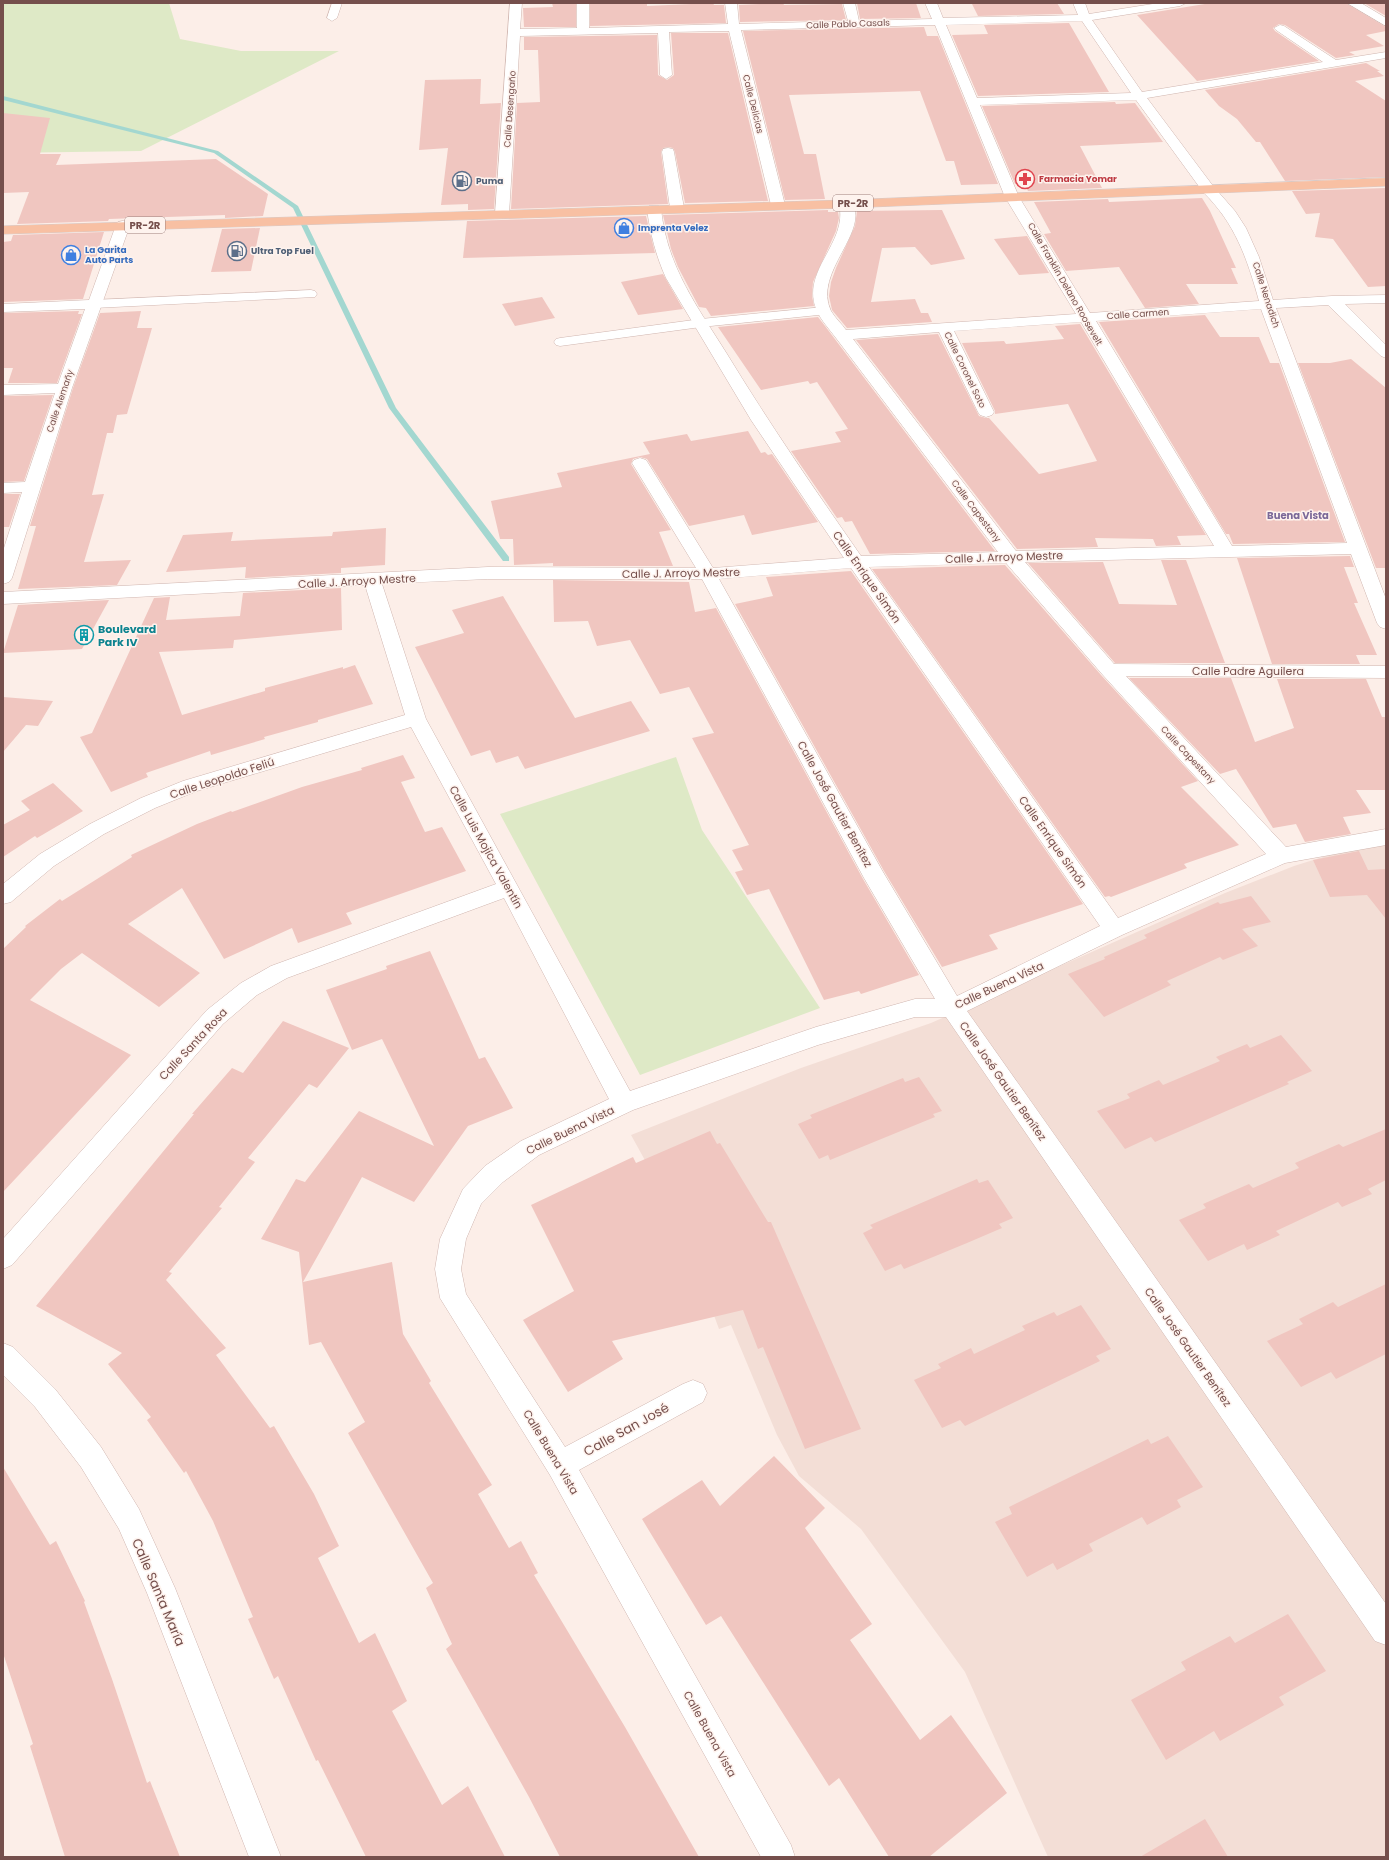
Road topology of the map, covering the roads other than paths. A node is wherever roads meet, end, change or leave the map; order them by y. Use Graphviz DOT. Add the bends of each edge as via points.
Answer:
graph roads {
  1 [pos="337,3"];
  2 [pos="342,3"];
  3 [pos="516,3"];
  4 [pos="583,3"];
  5 [pos="731,3"];
  6 [pos="850,3"];
  7 [pos="931,3"];
  8 [pos="1079,3"];
  9 [pos="1180,3"];
  10 [pos="1353,3"];
  11 [pos="332,18"];
  12 [pos="1085,18"];
  13 [pos="939,22"];
  14 [pos="1386,23"];
  15 [pos="855,24"];
  16 [pos="734,27"];
  17 [pos="1280,28"];
  18 [pos="663,29"];
  19 [pos="583,31"];
  20 [pos="515,33"];
  21 [pos="1386,55"];
  22 [pos="1334,64"];
  23 [pos="666,75"];
  24 [pos="1139,96"];
  25 [pos="973,102"];
  26 [pos="668,152"];
  27 [pos="1386,182"];
  28 [pos="1208,189"];
  29 [pos="1012,197"];
  30 [pos="846,204"];
  31 [pos="778,205"];
  32 [pos="677,208"];
  33 [pos="654,209"];
  34 [pos="502,214"];
  35 [pos="123,226"];
  36 [pos="3,230"];
  37 [pos="311,294"];
  38 [pos="1386,299"];
  39 [pos="1332,300"];
  40 [pos="94,304"];
  41 [pos="1267,305"];
  42 [pos="3,308"];
  43 [pos="824,311"];
  44 [pos="1380,312"];
  45 [pos="1084,317"];
  46 [pos="701,323"];
  47 [pos="944,327"];
  48 [pos="841,335"];
  49 [pos="560,342"];
  50 [pos="1386,353"];
  51 [pos="64,388"];
  52 [pos="3,390"];
  53 [pos="986,412"];
  54 [pos="640,463"];
  55 [pos="32,487"];
  56 [pos="3,488"];
  57 [pos="1358,548"];
  58 [pos="1226,551"];
  59 [pos="1011,557"];
  60 [pos="856,562"];
  61 [pos="708,574"];
  62 [pos="3,578"];
  63 [pos="372,580"];
  64 [pos="3,598"];
  65 [pos="1386,623"];
  66 [pos="1109,670"];
  67 [pos="1386,672"];
  68 [pos="416,719"];
  69 [pos="1386,837"];
  70 [pos="1281,856"];
  71 [pos="509,888"];
  72 [pos="3,896"];
  73 [pos="1114,928"];
  74 [pos="952,1008"];
  75 [pos="624,1103"];
  76 [pos="3,1257"];
  77 [pos="3,1356"];
  78 [pos="692,1393"];
  79 [pos="560,1465"];
  80 [pos="1386,1630"];
  81 [pos="265,1857"];
  82 [pos="779,1857"];
  1 -- 2 [label="lane"];
  1 -- 11 [label="lane"];
  3 -- 20 [label="street, Calle Desengaño"];
  4 -- 19 [label="street"];
  5 -- 16 [label="street, Calle Delicias"];
  6 -- 15 [label="street"];
  7 -- 13 [label="street, Calle Franklin Delano Roosevelt"];
  8 -- 12 [label="street, Calle Nenadich"];
  9 -- 12 [label="street, Calle Pablo Casals"];
  10 -- 14 [label="street"];
  12 -- 13 [label="street, Calle Pablo Casals"];
  12 -- 24 [label="street, Calle Nenadich"];
  13 -- 15 [label="street, Calle Pablo Casals"];
  13 -- 25 [label="street, Calle Franklin Delano Roosevelt"];
  15 -- 16 [label="street, Calle Pablo Casals"];
  16 -- 18 [label="street, Calle Pablo Casals"];
  16 -- 31 [label="street, Calle Delicias"];
  17 -- 22 [label="street"];
  18 -- 19 [label="street, Calle Pablo Casals"];
  18 -- 23 [label="street"];
  19 -- 20 [label="street, Calle Pablo Casals"];
  20 -- 34 [label="street, Calle Desengaño"];
  21 -- 22 [label="street"];
  22 -- 24 [label="street"];
  24 -- 25 [label="street"];
  24 -- 28 [label="street, Calle Nenadich"];
  25 -- 29 [label="street, Calle Franklin Delano Roosevelt"];
  26 -- 32 [label="street"];
  27 -- 28 [label="main road, PR-2R"];
  28 -- 29 [label="main road, PR-2R"];
  28 -- 41 [label="street, Calle Nenadich" via="1222,201 1253,256"];
  29 -- 30 [label="main road, PR-2R"];
  29 -- 45 [label="street, Calle Franklin Delano Roosevelt"];
  30 -- 31 [label="main road, PR-2R"];
  30 -- 43 [label="street, Calle Capestany" via="849,217 846,227 827,264 819,290"];
  31 -- 32 [label="main road, PR-2R"];
  32 -- 33 [label="main road, PR-2R"];
  33 -- 34 [label="main road, PR-2R"];
  33 -- 46 [label="street, Calle Enrique Simón" via="664,258 673,278"];
  34 -- 35 [label="main road, PR-2R"];
  35 -- 36 [label="main road, PR-2R"];
  35 -- 40 [label="street, Calle Alemañy"];
  37 -- 40 [label="lane"];
  38 -- 39 [label="street, Calle Carmen"];
  39 -- 41 [label="street, Calle Carmen"];
  39 -- 44 [label="street"];
  39 -- 50 [label="street"];
  40 -- 42 [label="street"];
  40 -- 51 [label="street, Calle Alemañy"];
  41 -- 45 [label="street, Calle Carmen"];
  41 -- 57 [label="street, Calle Nenadich"];
  43 -- 46 [label="lane"];
  43 -- 48 [label="street, Calle Capestany"];
  45 -- 47 [label="street, Calle Carmen"];
  45 -- 58 [label="street, Calle Franklin Delano Roosevelt"];
  46 -- 49 [label="lane"];
  46 -- 60 [label="street, Calle Enrique Simón" via="759,420"];
  47 -- 48 [label="street, Calle Carmen"];
  47 -- 53 [label="street, Calle Coronel Soto"];
  48 -- 59 [label="street, Calle Capestany"];
  51 -- 52 [label="street"];
  51 -- 55 [label="street, Calle Alemañy"];
  54 -- 61 [label="street, Calle José Gautier Benítez"];
  55 -- 56 [label="street"];
  55 -- 62 [label="street, Calle Alemañy"];
  57 -- 58 [label="street, Calle J. Arroyo Mestre"];
  57 -- 65 [label="street, Calle Nenadich"];
  58 -- 59 [label="street, Calle J. Arroyo Mestre"];
  59 -- 60 [label="street, Calle J. Arroyo Mestre"];
  59 -- 66 [label="street, Calle Capestany"];
  60 -- 61 [label="street, Calle J. Arroyo Mestre"];
  60 -- 73 [label="street, Calle Enrique Simón"];
  61 -- 63 [label="street, Calle J. Arroyo Mestre" via="488,573"];
  61 -- 74 [label="street, Calle José Gautier Benítez" via="875,878"];
  63 -- 64 [label="street, Calle J. Arroyo Mestre"];
  63 -- 68 [label="street, Calle Luis Mojica Valentín"];
  66 -- 67 [label="street, Calle Padre Aguilera"];
  66 -- 70 [label="street, Calle Capestany"];
  68 -- 71 [label="street, Calle Luis Mojica Valentín"];
  68 -- 72 [label="street, Calle Leopoldo Feliú" via="190,786 148,803 97,829 47,860"];
  69 -- 70 [label="street, Calle Buena Vista"];
  70 -- 73 [label="street, Calle Buena Vista"];
  71 -- 75 [label="street, Calle Luis Mojica Valentín"];
  71 -- 76 [label="street, Calle Santa Rosa" via="279,972 249,988 215,1017"];
  73 -- 74 [label="street, Calle Buena Vista"];
  74 -- 75 [label="street, Calle Buena Vista" via="915,1008 824,1034"];
  74 -- 80 [label="street, Calle José Gautier Benítez"];
  75 -- 79 [label="street, Calle Buena Vista" via="530,1148 494,1174 472,1197 453,1239 448,1269 453,1298"];
  77 -- 81 [label="street, Calle Santa María" via="45,1398 91,1457 129,1519 160,1588"];
  78 -- 79 [label="street, Calle San José"];
  79 -- 82 [label="street, Calle Buena Vista"];
}
